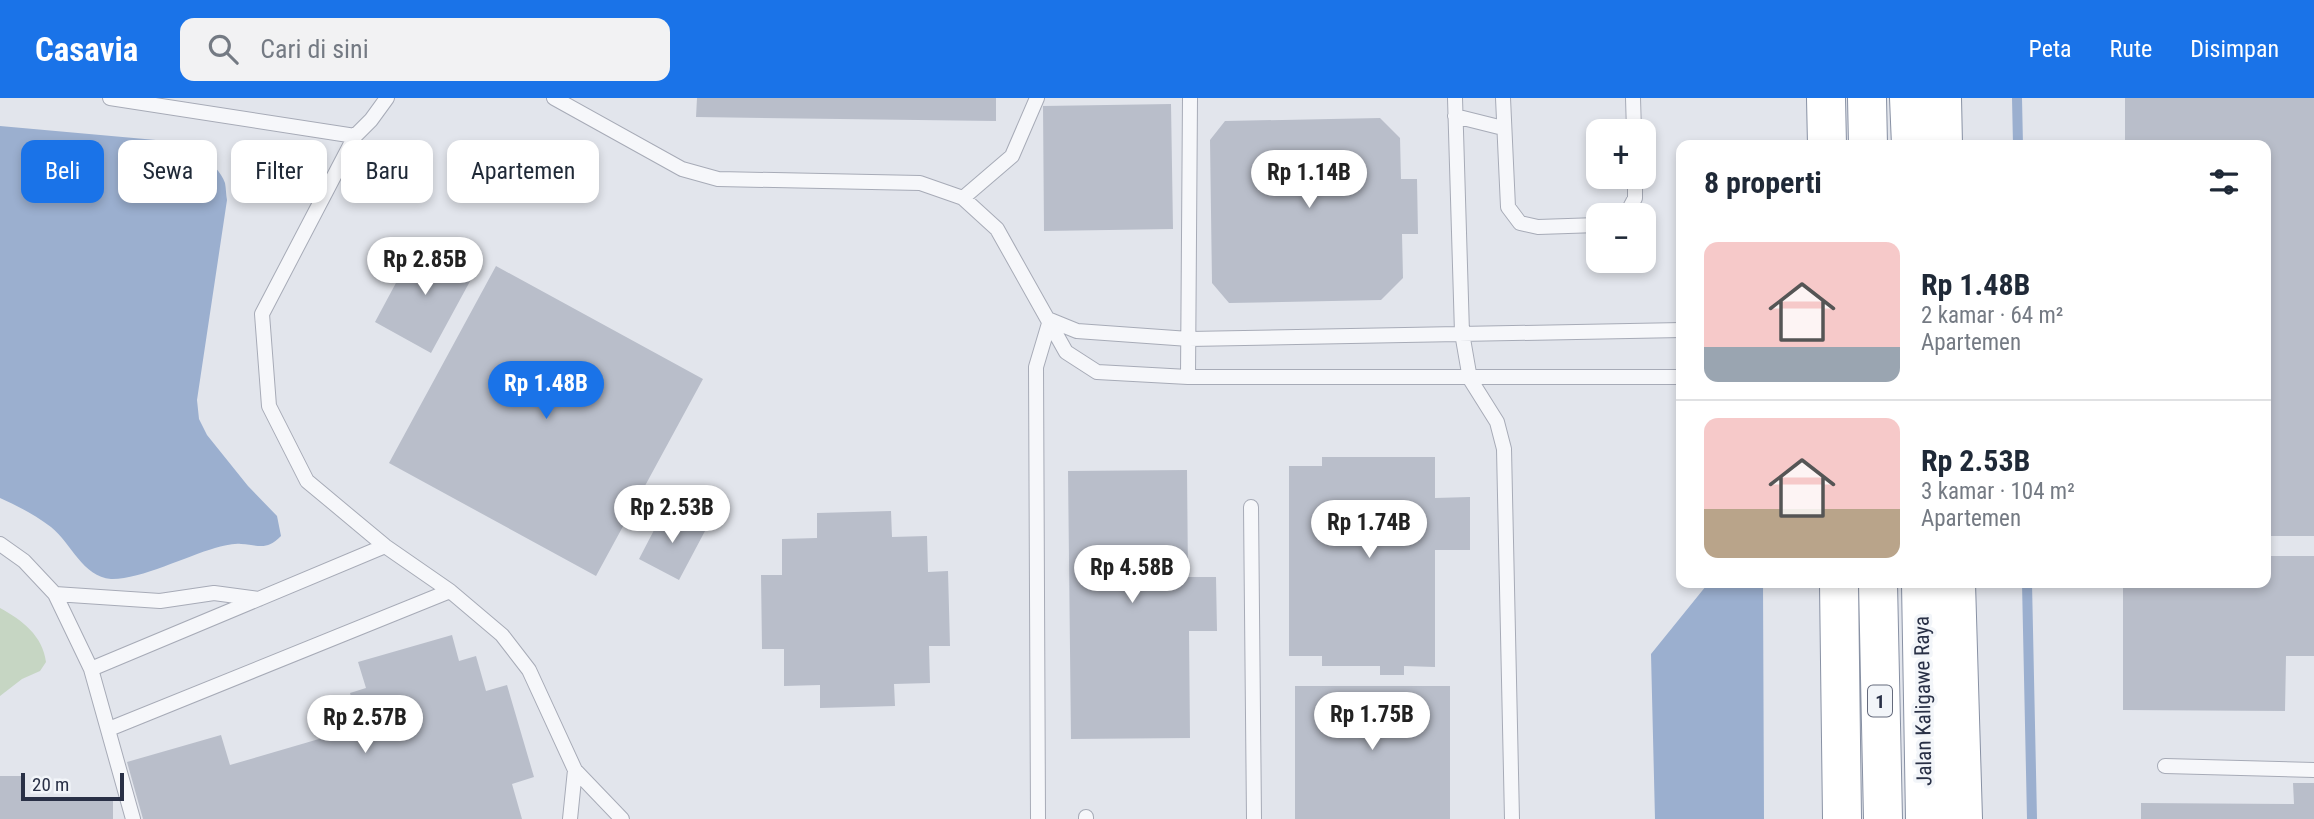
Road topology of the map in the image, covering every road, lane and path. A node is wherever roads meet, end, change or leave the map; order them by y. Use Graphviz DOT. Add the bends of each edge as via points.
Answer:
graph roads {
  1 [pos="110,98"];
  2 [pos="387,98"];
  3 [pos="1037,98"];
  4 [pos="1190,98"];
  5 [pos="1455,98"];
  6 [pos="1503,98"];
  7 [pos="1633,98"];
  8 [pos="1826,98"];
  9 [pos="1867,98"];
  10 [pos="1909,98"];
  11 [pos="1942,98"];
  12 [pos="561,100"];
  13 [pos="1455,116"];
  14 [pos="1634,119"];
  15 [pos="1503,128"];
  16 [pos="355,136"];
  17 [pos="1827,140"];
  18 [pos="1868,140"];
  19 [pos="1911,140"];
  20 [pos="1944,140"];
  21 [pos="963,198"];
  22 [pos="1586,226"];
  23 [pos="1050,320"];
  24 [pos="1676,330"];
  25 [pos="1462,333"];
  26 [pos="1189,339"];
  27 [pos="1188,377"];
  28 [pos="1676,377"];
  29 [pos="1470,379"];
  30 [pos="1251,507"];
  31 [pos="0,544"];
  32 [pos="385,546"];
  33 [pos="1839,588"];
  34 [pos="1878,588"];
  35 [pos="1921,588"];
  36 [pos="1956,588"];
  37 [pos="450,591"];
  38 [pos="55,594"];
  39 [pos="259,600"];
  40 [pos="91,669"];
  41 [pos="109,729"];
  42 [pos="2165,766"];
  43 [pos="575,770"];
  44 [pos="2314,770"];
  45 [pos="133,819"];
  46 [pos="570,819"];
  47 [pos="622,819"];
  48 [pos="1038,819"];
  49 [pos="1254,819"];
  50 [pos="1512,819"];
  51 [pos="1842,819"];
  52 [pos="1883,819"];
  53 [pos="1925,819"];
  54 [pos="1963,819"];
  1 -- 16 [label="lane"];
  2 -- 16 [label="lane"];
  3 -- 21 [label="lane" via="1012,156"];
  4 -- 26 [label="lane"];
  5 -- 13 [label="lane"];
  6 -- 15 [label="lane"];
  7 -- 14 [label="lane"];
  8 -- 17 [label="highway"];
  9 -- 18 [label="highway"];
  10 -- 19 [label="highway"];
  11 -- 20 [label="highway"];
  12 -- 21 [label="lane" via="682,169 718,179 920,183"];
  13 -- 15 [label="lane"];
  13 -- 25 [label="lane"];
  15 -- 22 [label="lane" via="1508,207 1520,223 1538,228"];
  16 -- 32 [label="lane" via="262,314 269,407 307,481"];
  21 -- 23 [label="lane" via="997,229"];
  23 -- 26 [label="lane" via="1077,331"];
  23 -- 27 [label="lane" via="1066,352 1097,372"];
  23 -- 48 [label="lane" via="1036,367"];
  24 -- 25 [label="lane"];
  25 -- 26 [label="lane"];
  25 -- 29 [label="lane"];
  26 -- 27 [label="lane"];
  27 -- 29 [label="lane"];
  28 -- 29 [label="lane"];
  29 -- 50 [label="lane" via="1497,422 1504,449"];
  30 -- 49 [label="lane"];
  31 -- 38 [label="lane" via="24,561"];
  32 -- 37 [label="lane"];
  32 -- 39 [label="lane"];
  33 -- 51 [label="highway"];
  34 -- 52 [label="highway, Jalan Kaligawe Raya / 1"];
  35 -- 53 [label="highway, Jalan Kaligawe Raya / 1"];
  36 -- 54 [label="highway"];
  37 -- 41 [label="lane"];
  37 -- 43 [label="lane" via="502,635 529,670"];
  38 -- 39 [label="lane" via="160,601 214,593"];
  38 -- 40 [label="lane"];
  39 -- 40 [label="lane"];
  40 -- 41 [label="lane"];
  41 -- 45 [label="lane"];
  42 -- 44 [label="lane"];
  43 -- 46 [label="lane"];
  43 -- 47 [label="lane"];
}
